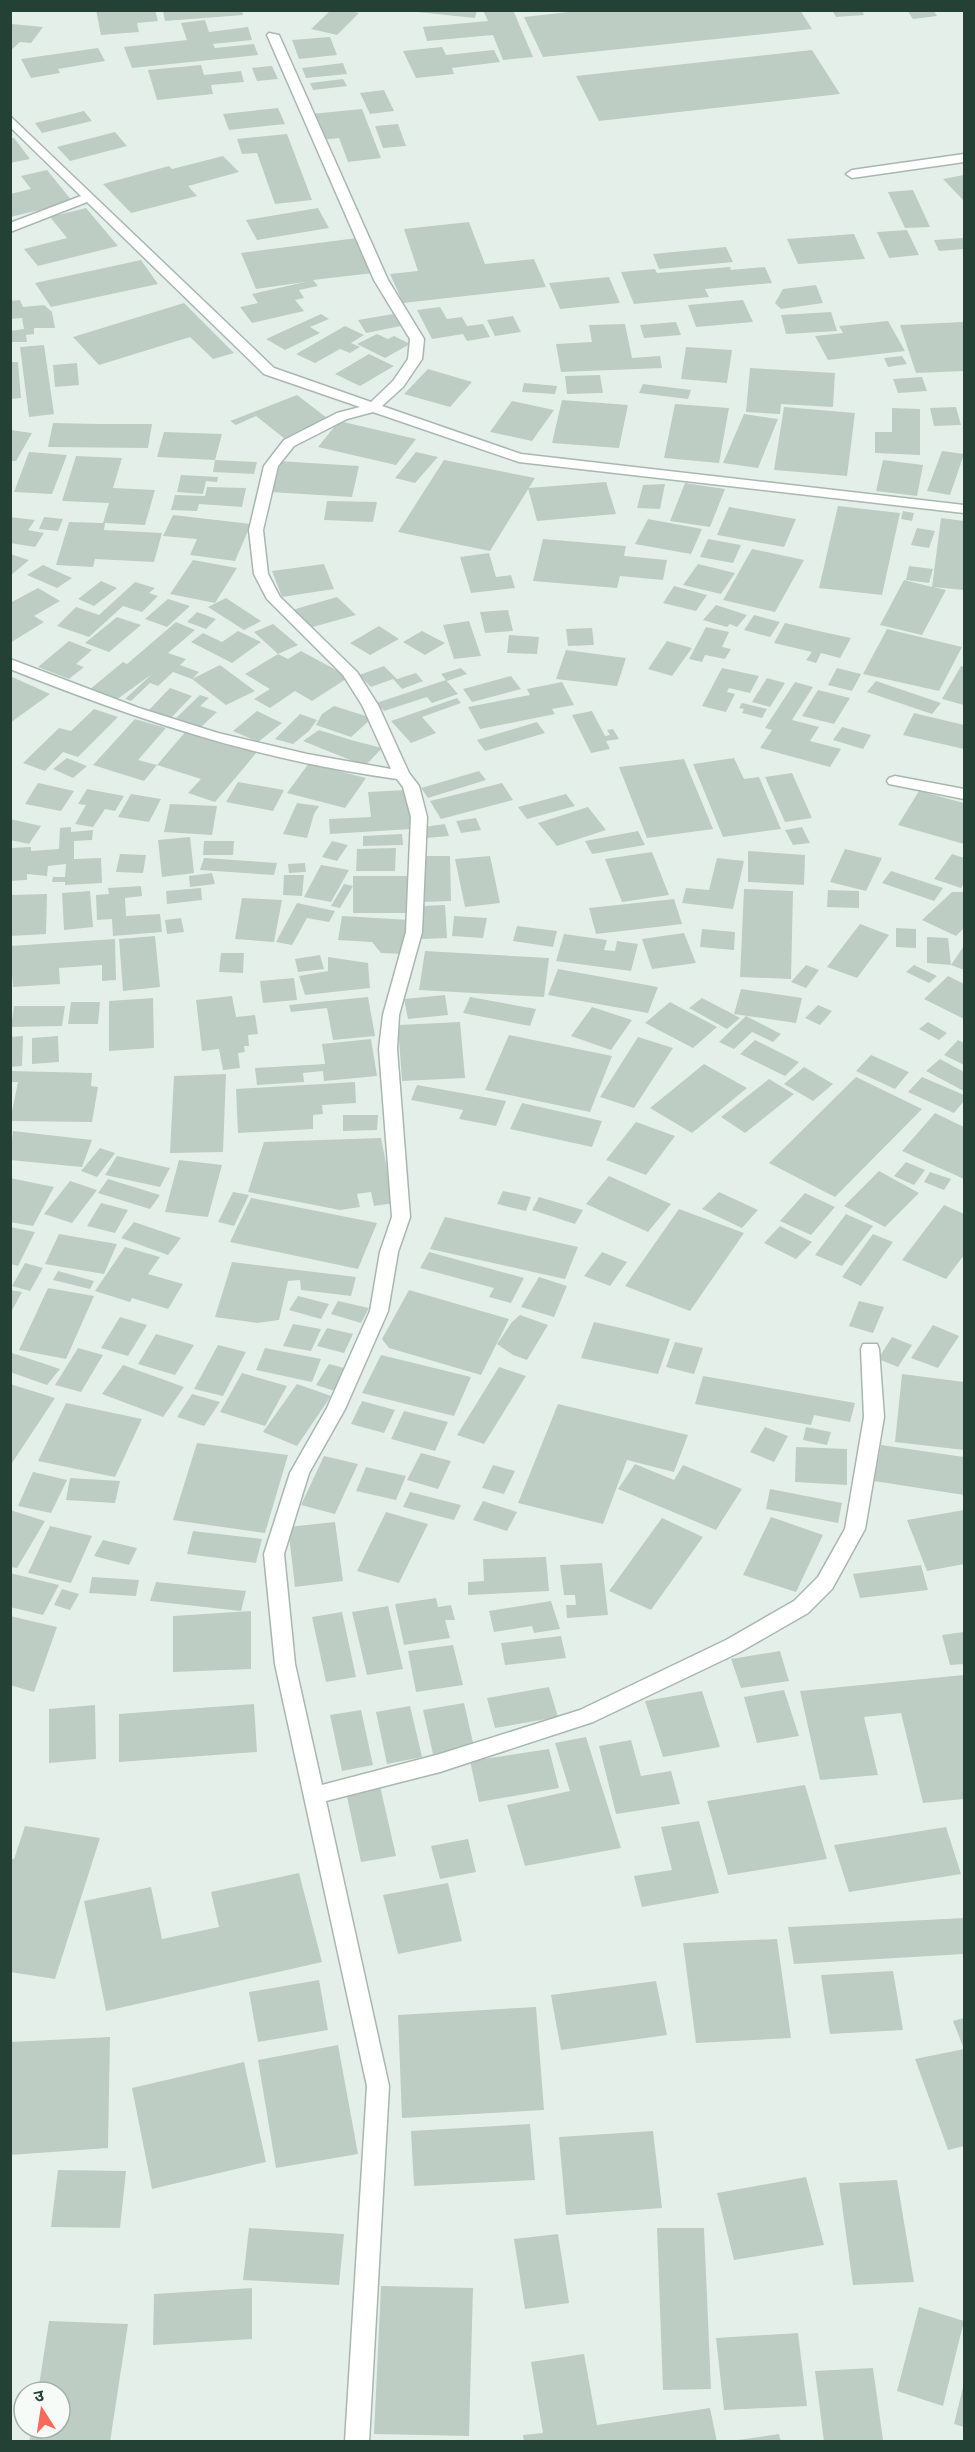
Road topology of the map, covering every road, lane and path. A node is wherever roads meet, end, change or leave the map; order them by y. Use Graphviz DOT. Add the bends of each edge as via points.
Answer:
graph roads {
  1 [pos="273,35"];
  2 [pos="10,120"];
  3 [pos="964,158"];
  4 [pos="852,174"];
  5 [pos="89,197"];
  6 [pos="10,228"];
  7 [pos="372,408"];
  8 [pos="964,509"];
  9 [pos="10,663"];
  10 [pos="402,775"];
  11 [pos="895,781"];
  12 [pos="964,794"];
  13 [pos="870,1349"];
  14 [pos="313,1796"];
  15 [pos="357,2442"];
  1 -- 7 [label="street" via="381,280 417,339 415,359 398,384"];
  2 -- 5 [label="street"];
  3 -- 4 [label="street"];
  5 -- 6 [label="street"];
  5 -- 7 [label="street" via="269,371"];
  7 -- 8 [label="street" via="519,458"];
  7 -- 10 [label="street" via="342,416 289,443 271,466 256,530 261,574 274,599 349,672 370,705"];
  9 -- 10 [label="street" via="197,731 285,755"];
  10 -- 14 [label="street" via="411,786 419,826 414,932 391,1016 388,1049 401,1217 388,1252 379,1311 336,1410 300,1473 274,1554 285,1664"];
  11 -- 12 [label="street"];
  13 -- 14 [label="street" via="874,1418 855,1529 825,1583 801,1607 733,1646 586,1716 440,1763"];
  14 -- 15 [label="street" via="378,2086"];
}
